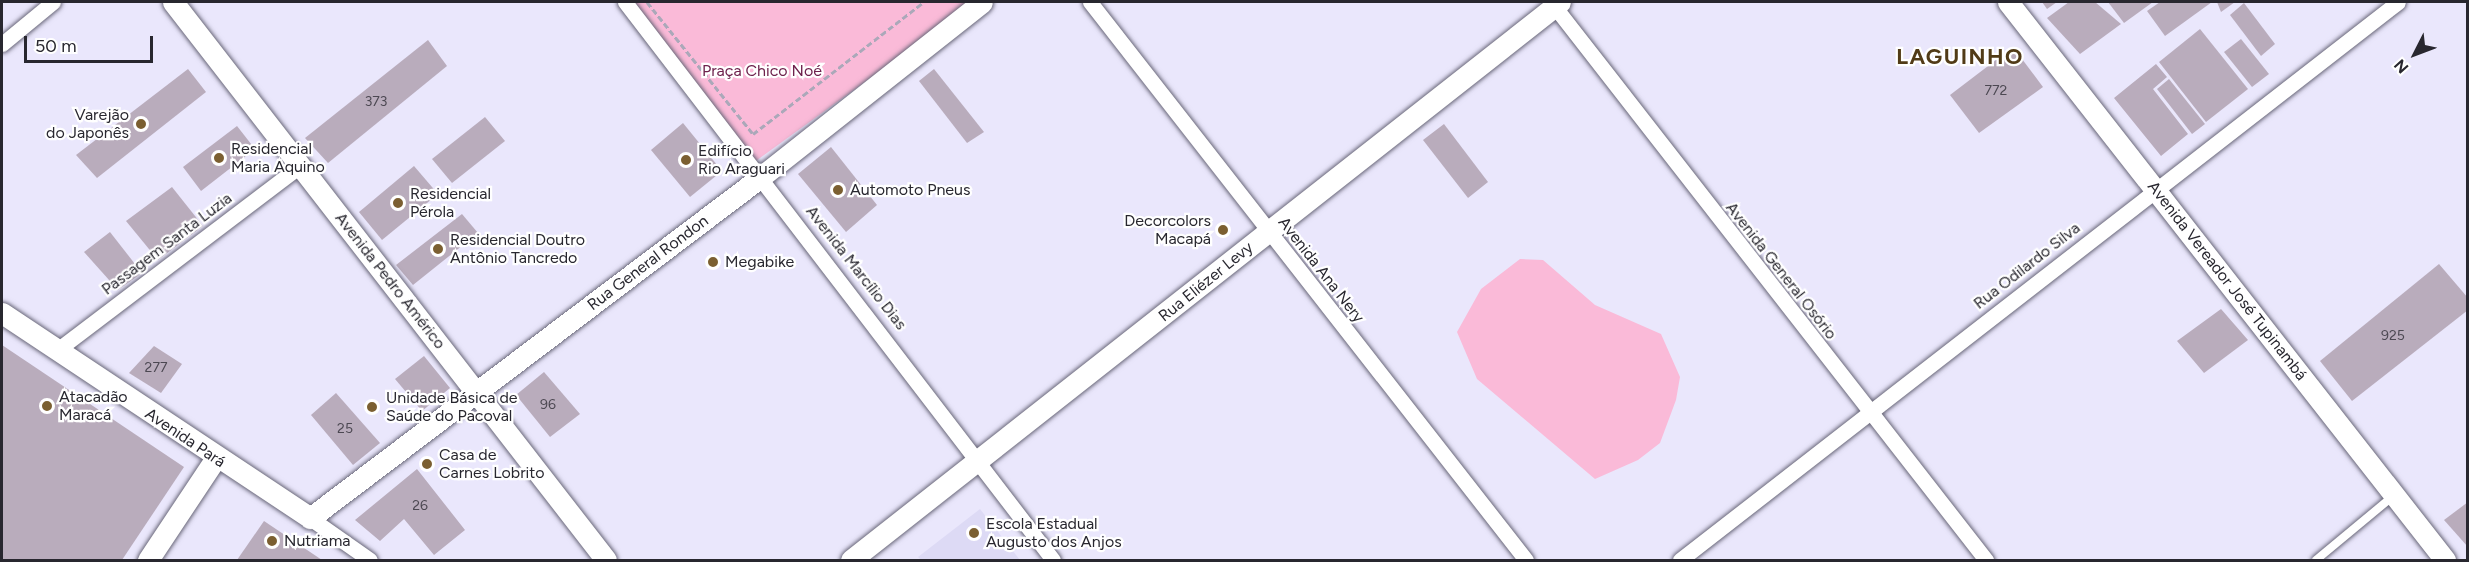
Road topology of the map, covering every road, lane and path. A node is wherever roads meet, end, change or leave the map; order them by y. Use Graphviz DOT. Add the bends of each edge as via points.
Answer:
graph roads {
  1 [pos="54,2"];
  2 [pos="174,2"];
  3 [pos="625,2"];
  4 [pos="647,2"];
  5 [pos="924,2"];
  6 [pos="982,2"];
  7 [pos="1090,2"];
  8 [pos="2008,2"];
  9 [pos="2397,2"];
  10 [pos="1555,3"];
  11 [pos="2,44"];
  12 [pos="301,165"];
  13 [pos="762,176"];
  14 [pos="2155,189"];
  15 [pos="1268,232"];
  16 [pos="2,313"];
  17 [pos="56,351"];
  18 [pos="478,394"];
  19 [pos="1868,414"];
  20 [pos="215,459"];
  21 [pos="981,461"];
  22 [pos="2394,495"];
  23 [pos="310,518"];
  24 [pos="148,561"];
  25 [pos="370,561"];
  26 [pos="606,561"];
  27 [pos="851,561"];
  28 [pos="1053,561"];
  29 [pos="1526,561"];
  30 [pos="1680,561"];
  31 [pos="1986,561"];
  32 [pos="2316,561"];
  33 [pos="2445,561"];
  1 -- 11 [label="street"];
  2 -- 12 [label="main road, Avenida Pedro Américo"];
  3 -- 13 [label="street, Avenida Marcílio Dias"];
  4 -- 5 [label="path" via="753,134"];
  6 -- 13 [label="main road, Rua General Rondon"];
  7 -- 15 [label="street, Avenida Ana Nery"];
  8 -- 14 [label="main road, Avenida Vereador José Tupinambá"];
  9 -- 14 [label="street, Rua Odilardo Silva"];
  10 -- 15 [label="main road, Rua Eliézer Levy"];
  10 -- 19 [label="street, Avenida General Osório"];
  12 -- 17 [label="street, Passagem Santa Luzia"];
  12 -- 18 [label="main road, Avenida Pedro Américo"];
  13 -- 18 [label="main road, Rua General Rondon"];
  13 -- 21 [label="street, Avenida Marcílio Dias"];
  14 -- 19 [label="street, Rua Odilardo Silva"];
  14 -- 22 [label="main road, Avenida Vereador José Tupinambá"];
  15 -- 21 [label="main road, Rua Eliézer Levy"];
  15 -- 29 [label="street, Avenida Ana Nery"];
  16 -- 17 [label="main road, Avenida Pará"];
  17 -- 20 [label="main road, Avenida Pará"];
  18 -- 23 [label="main road, Rua General Rondon"];
  18 -- 26 [label="main road, Avenida Pedro Américo"];
  19 -- 30 [label="street, Rua Odilardo Silva"];
  19 -- 31 [label="street, Avenida General Osório"];
  20 -- 23 [label="main road, Avenida Pará"];
  20 -- 24 [label="main road"];
  21 -- 27 [label="main road, Rua Eliézer Levy"];
  21 -- 28 [label="street, Avenida Marcílio Dias"];
  22 -- 32 [label="lane"];
  22 -- 33 [label="main road, Avenida Vereador José Tupinambá"];
  23 -- 25 [label="street, Avenida Pará"];
}
